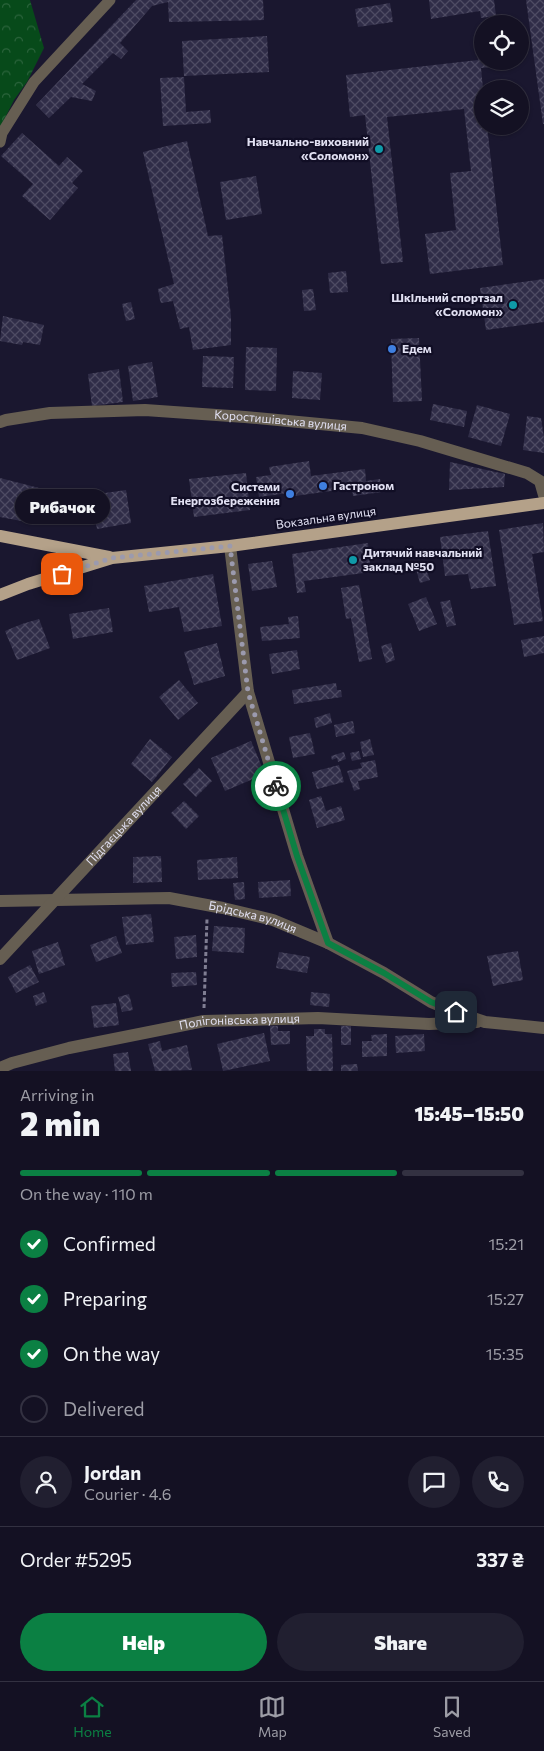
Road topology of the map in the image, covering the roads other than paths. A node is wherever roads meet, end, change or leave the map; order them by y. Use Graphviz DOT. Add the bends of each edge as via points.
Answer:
graph roads {
  1 [pos="110,0"];
  2 [pos="0,142"];
  3 [pos="0,422"];
  4 [pos="544,495"];
  5 [pos="544,503"];
  6 [pos="0,536"];
  7 [pos="230,546"];
  8 [pos="112,558"];
  9 [pos="0,595"];
  10 [pos="248,692"];
  11 [pos="54,900"];
  12 [pos="0,901"];
  13 [pos="328,943"];
  14 [pos="0,959"];
  15 [pos="485,1022"];
  16 [pos="544,1028"];
  17 [pos="0,1068"];
  1 -- 2 [label="lane" via="34,82 2,133"];
  3 -- 4 [label="street, Коростишівська вулиця" via="50,412 145,410 362,428 527,473 540,481"];
  5 -- 7 [label="main road, Вокзальна вулиця"];
  6 -- 8 [label="main road, Вокзальна вулиця"];
  7 -- 8 [label="main road, Вокзальна вулиця"];
  7 -- 10 [label="street"];
  8 -- 9 [label="main road, Вокзальна вулиця"];
  10 -- 11 [label="street, Підгаєцька вулиця"];
  10 -- 13 [label="street" via="297,856"];
  11 -- 12 [label="street, Брідська вулиця"];
  11 -- 13 [label="street, Брідська вулиця" via="169,898 273,920"];
  11 -- 14 [label="street, Підгаєцька вулиця"];
  13 -- 15 [label="street, Брідська вулиця" via="431,1002"];
  15 -- 16 [label="street, Брідська вулиця"];
  15 -- 17 [label="street, Полігонівська вулиця" via="429,1024 318,1018 204,1021 69,1048"];
}
